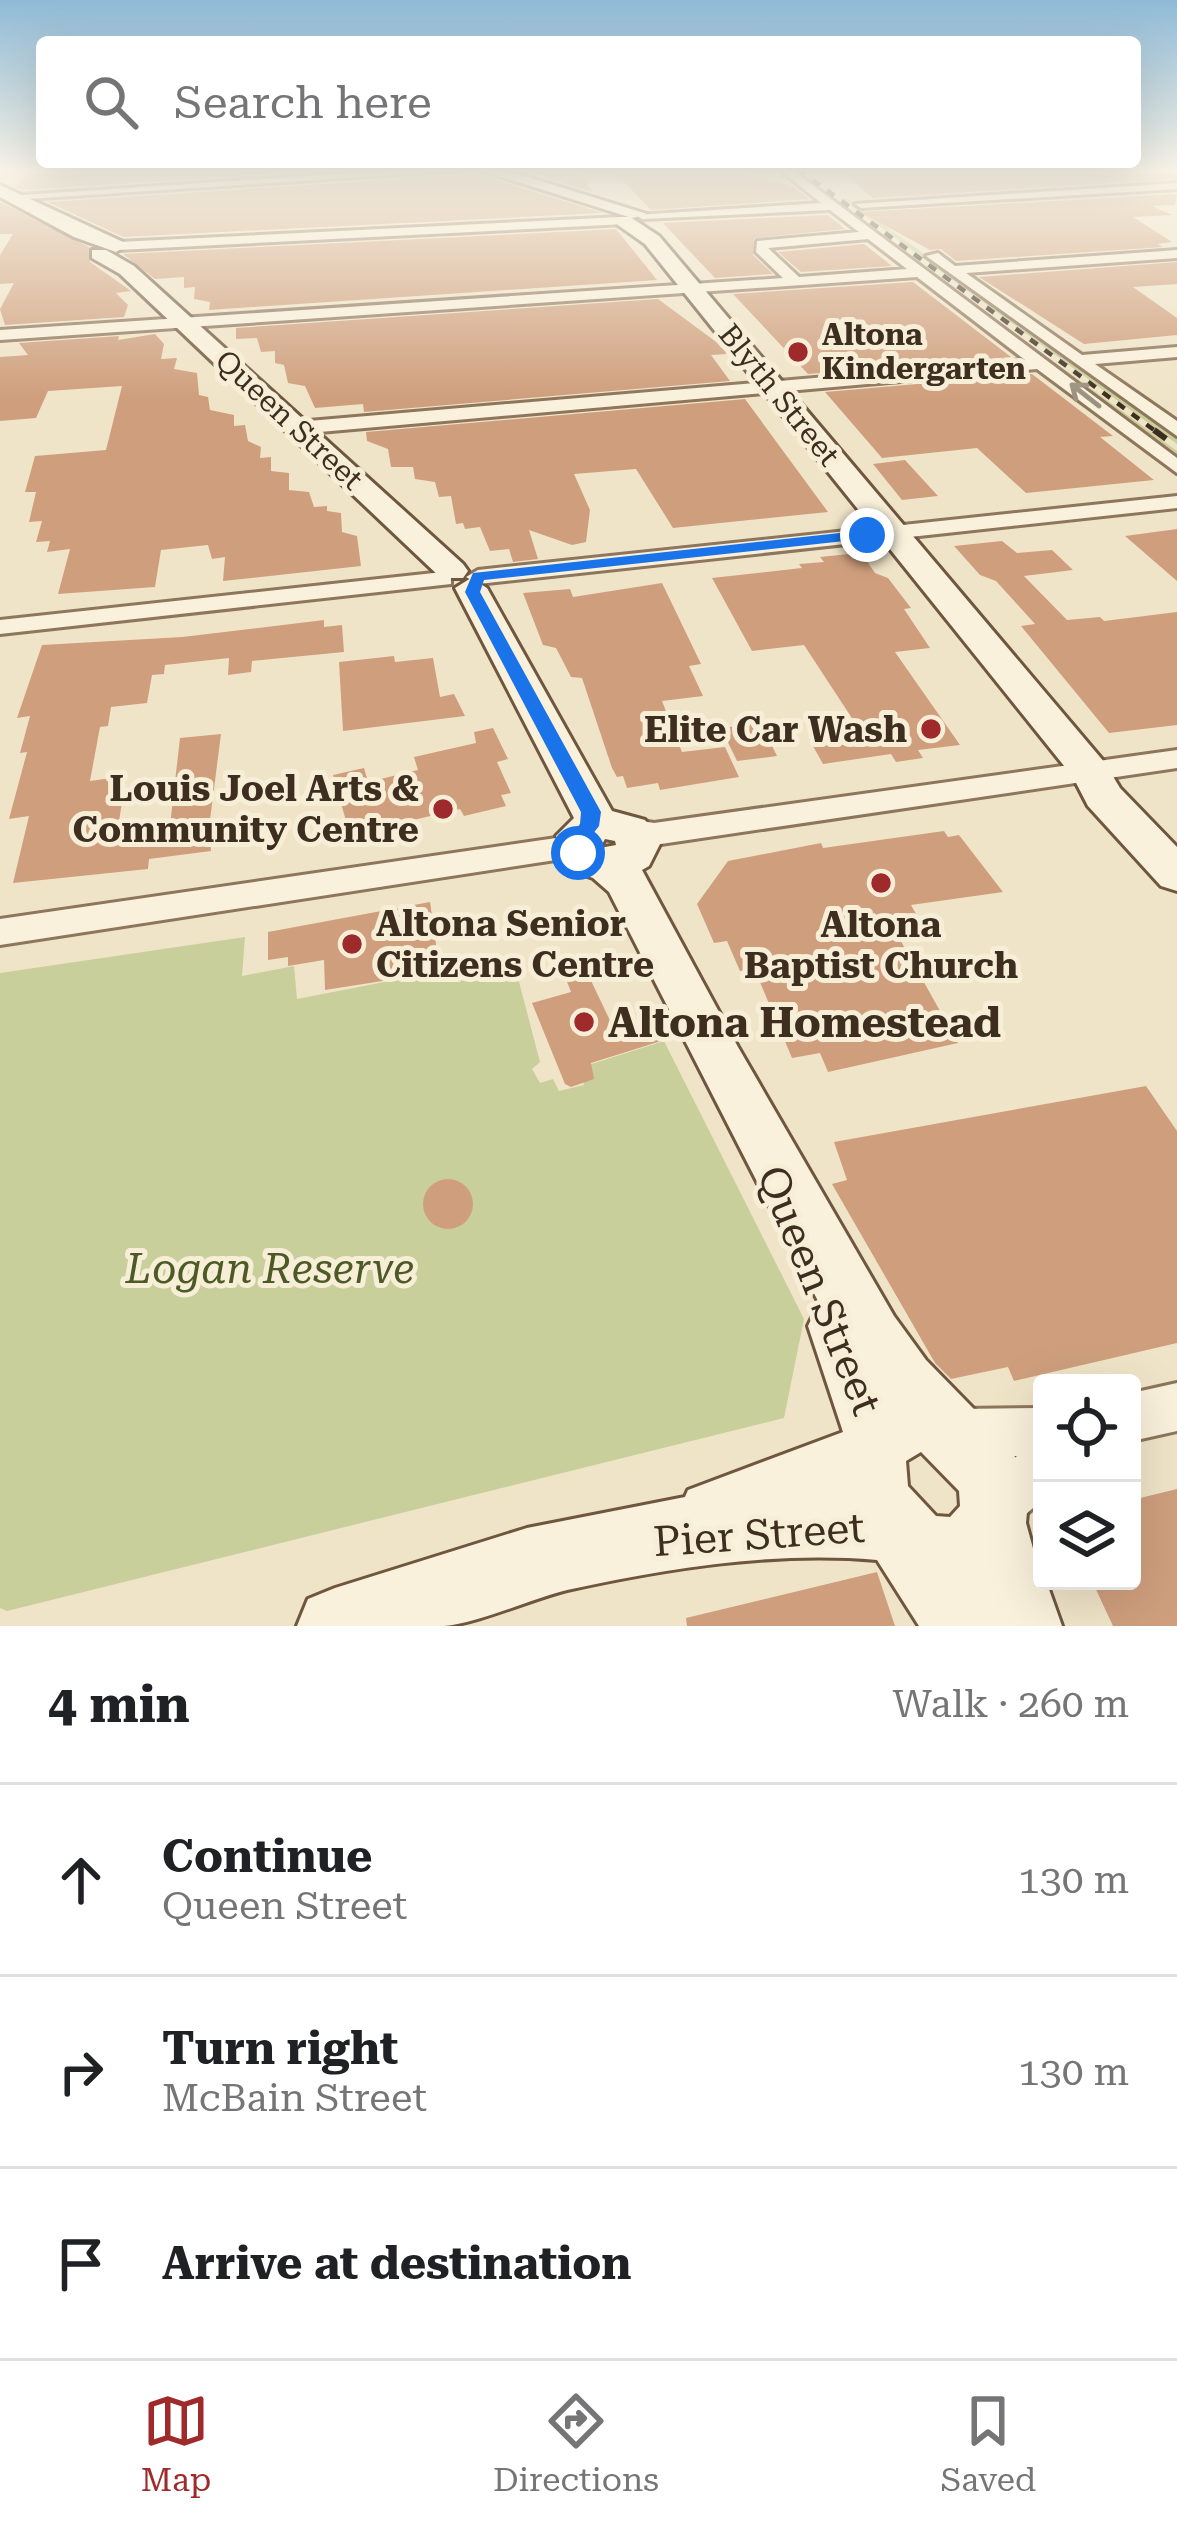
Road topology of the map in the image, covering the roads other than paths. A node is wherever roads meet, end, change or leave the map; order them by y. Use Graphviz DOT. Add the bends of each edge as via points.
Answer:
graph roads {
  1 [pos="100,245"];
  2 [pos="170,245"];
  3 [pos="654,245"];
  4 [pos="762,245"];
  5 [pos="886,245"];
  6 [pos="919,246"];
  7 [pos="114,253"];
  8 [pos="1177,254"];
  9 [pos="952,270"];
  10 [pos="921,272"];
  11 [pos="795,280"];
  12 [pos="692,288"];
  13 [pos="183,323"];
  14 [pos="0,335"];
  15 [pos="1177,352"];
  16 [pos="1079,360"];
  17 [pos="1044,363"];
  18 [pos="771,386"];
  19 [pos="297,428"];
  20 [pos="1177,430"];
  21 [pos="1177,467"];
  22 [pos="1177,502"];
  23 [pos="893,532"];
  24 [pos="461,578"];
  25 [pos="0,627"];
  26 [pos="1177,759"];
  27 [pos="1091,772"];
  28 [pos="610,849"];
  29 [pos="1166,861"];
  30 [pos="0,932"];
  31 [pos="1033,1432"];
  32 [pos="912,1438"];
  33 [pos="1008,1499"];
  34 [pos="897,1532"];
  35 [pos="627,1543"];
  36 [pos="335,1626"];
  37 [pos="963,1626"];
  38 [pos="1024,1626"];
  1 -- 7 [label="main road, Queen Street"];
  2 -- 7 [label="street"];
  3 -- 12 [label="main road, Blyth Street"];
  4 -- 11 [label="street"];
  5 -- 10 [label="street"];
  6 -- 9 [label="street"];
  7 -- 13 [label="main road, Queen Street"];
  8 -- 9 [label="street"];
  9 -- 16 [label="street"];
  10 -- 11 [label="street"];
  10 -- 17 [label="street"];
  11 -- 12 [label="street"];
  12 -- 13 [label="street"];
  12 -- 18 [label="main road, Blyth Street"];
  13 -- 14 [label="street"];
  13 -- 19 [label="main road, Queen Street"];
  15 -- 16 [label="street"];
  16 -- 20 [label="street"];
  17 -- 18 [label="street"];
  21 -- 17 [label="street, one-way"];
  18 -- 19 [label="street"];
  18 -- 23 [label="main road, Blyth Street"];
  19 -- 24 [label="main road, Queen Street"];
  22 -- 23 [label="street"];
  23 -- 24 [label="street"];
  23 -- 27 [label="main road, Blyth Street"];
  24 -- 25 [label="street"];
  24 -- 28 [label="main road, Queen Street"];
  26 -- 27 [label="street"];
  27 -- 28 [label="street"];
  27 -- 29 [label="main road, Blyth Street" via="1103,796"];
  28 -- 30 [label="street"];
  28 -- 32 [label="main road, Queen Street" via="761,1143 855,1362"];
  31 -- 32 [label="street, Pier Street"];
  32 -- 33 [label="main road" via="982,1460"];
  32 -- 34 [label="main road" via="873,1491"];
  32 -- 35 [label="main road, Pier Street"];
  33 -- 34 [label="main road" via="982,1536 956,1553 939,1554"];
  33 -- 38 [label="main road"];
  34 -- 35 [label="main road, Pier Street" via="853,1521 798,1523"];
  34 -- 37 [label="main road"];
  35 -- 36 [label="main road, Pier Street" via="529,1563"];
}
